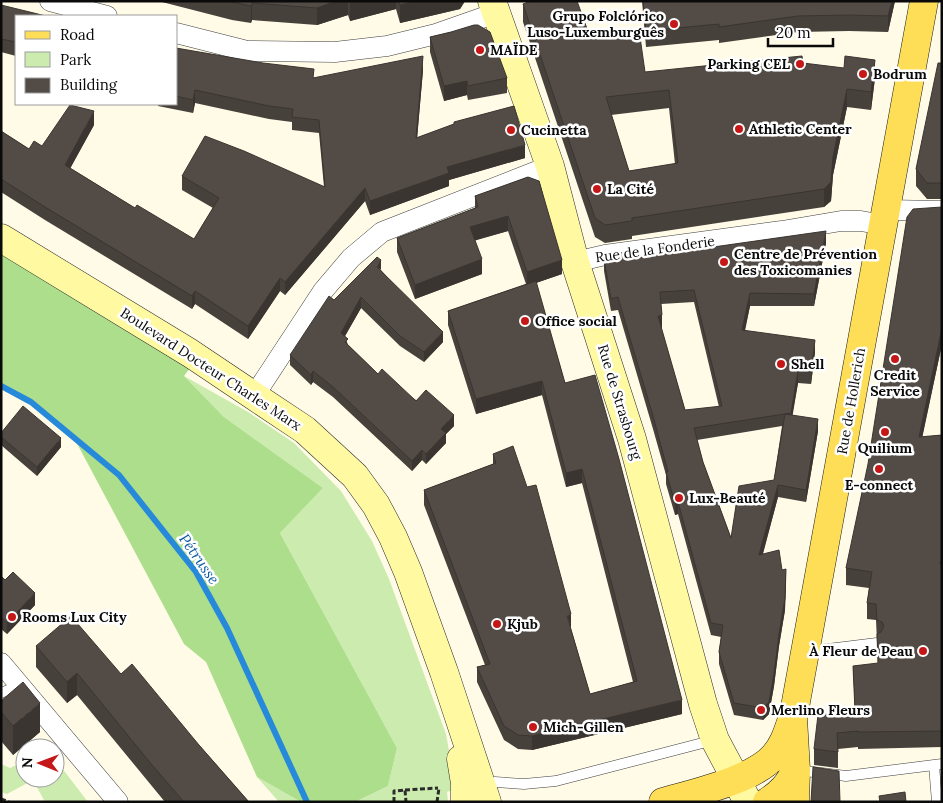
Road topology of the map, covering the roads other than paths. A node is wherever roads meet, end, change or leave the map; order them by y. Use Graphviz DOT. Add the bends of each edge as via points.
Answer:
graph roads {
  1 [pos="50,1"];
  2 [pos="924,1"];
  3 [pos="494,7"];
  4 [pos="103,15"];
  5 [pos="178,34"];
  6 [pos="550,166"];
  7 [pos="942,211"];
  8 [pos="884,218"];
  9 [pos="1,238"];
  10 [pos="575,262"];
  11 [pos="254,396"];
  12 [pos="877,643"];
  13 [pos="805,651"];
  14 [pos="1,662"];
  15 [pos="444,672"];
  16 [pos="20,684"];
  17 [pos="1,693"];
  18 [pos="792,718"];
  19 [pos="715,740"];
  20 [pos="938,764"];
  21 [pos="796,770"];
  22 [pos="742,790"];
  23 [pos="495,795"];
  24 [pos="118,802"];
  25 [pos="465,802"];
  26 [pos="663,802"];
  27 [pos="767,802"];
  28 [pos="794,802"];
  29 [pos="936,802"];
  1 -- 4 [label="street"];
  2 -- 8 [label="main road, Rue de Hollerich"];
  3 -- 5 [label="street" via="436,34 386,46 335,52 247,51"];
  3 -- 6 [label="main road, Rue de Strasbourg"];
  6 -- 10 [label="main road, Rue de Strasbourg"];
  6 -- 11 [label="street" via="382,232 351,258 323,291"];
  7 -- 8 [label="street, Rue de la Fonderie"];
  8 -- 10 [label="street, Rue de la Fonderie" via="604,255"];
  8 -- 13 [label="main road, Rue de Hollerich"];
  9 -- 11 [label="main road, Boulevard Docteur Charles Marx" via="190,352"];
  10 -- 19 [label="main road, Rue de Strasbourg" via="632,439"];
  11 -- 15 [label="main road, Boulevard Docteur Charles Marx" via="305,430 354,476 376,505 408,572"];
  12 -- 13 [label="lane"];
  13 -- 18 [label="main road, Rue de Hollerich"];
  14 -- 16 [label="street"];
  15 -- 23 [label="main road, Boulevard Docteur Charles Marx"];
  15 -- 25 [label="main road, Boulevard Docteur Charles Marx" via="462,764"];
  16 -- 17 [label="lane"];
  16 -- 24 [label="street"];
  18 -- 21 [label="main road, Rue de Hollerich"];
  18 -- 22 [label="main road" via="786,739 774,757"];
  19 -- 22 [label="main road, Rue de Strasbourg"];
  19 -- 23 [label="lane" via="556,781 524,784"];
  20 -- 21 [label="lane" via="846,776"];
  20 -- 29 [label="lane"];
  21 -- 27 [label="main road" via="788,784"];
  21 -- 28 [label="main road, Rue de Hollerich"];
  22 -- 26 [label="main road" via="710,789"];
}
